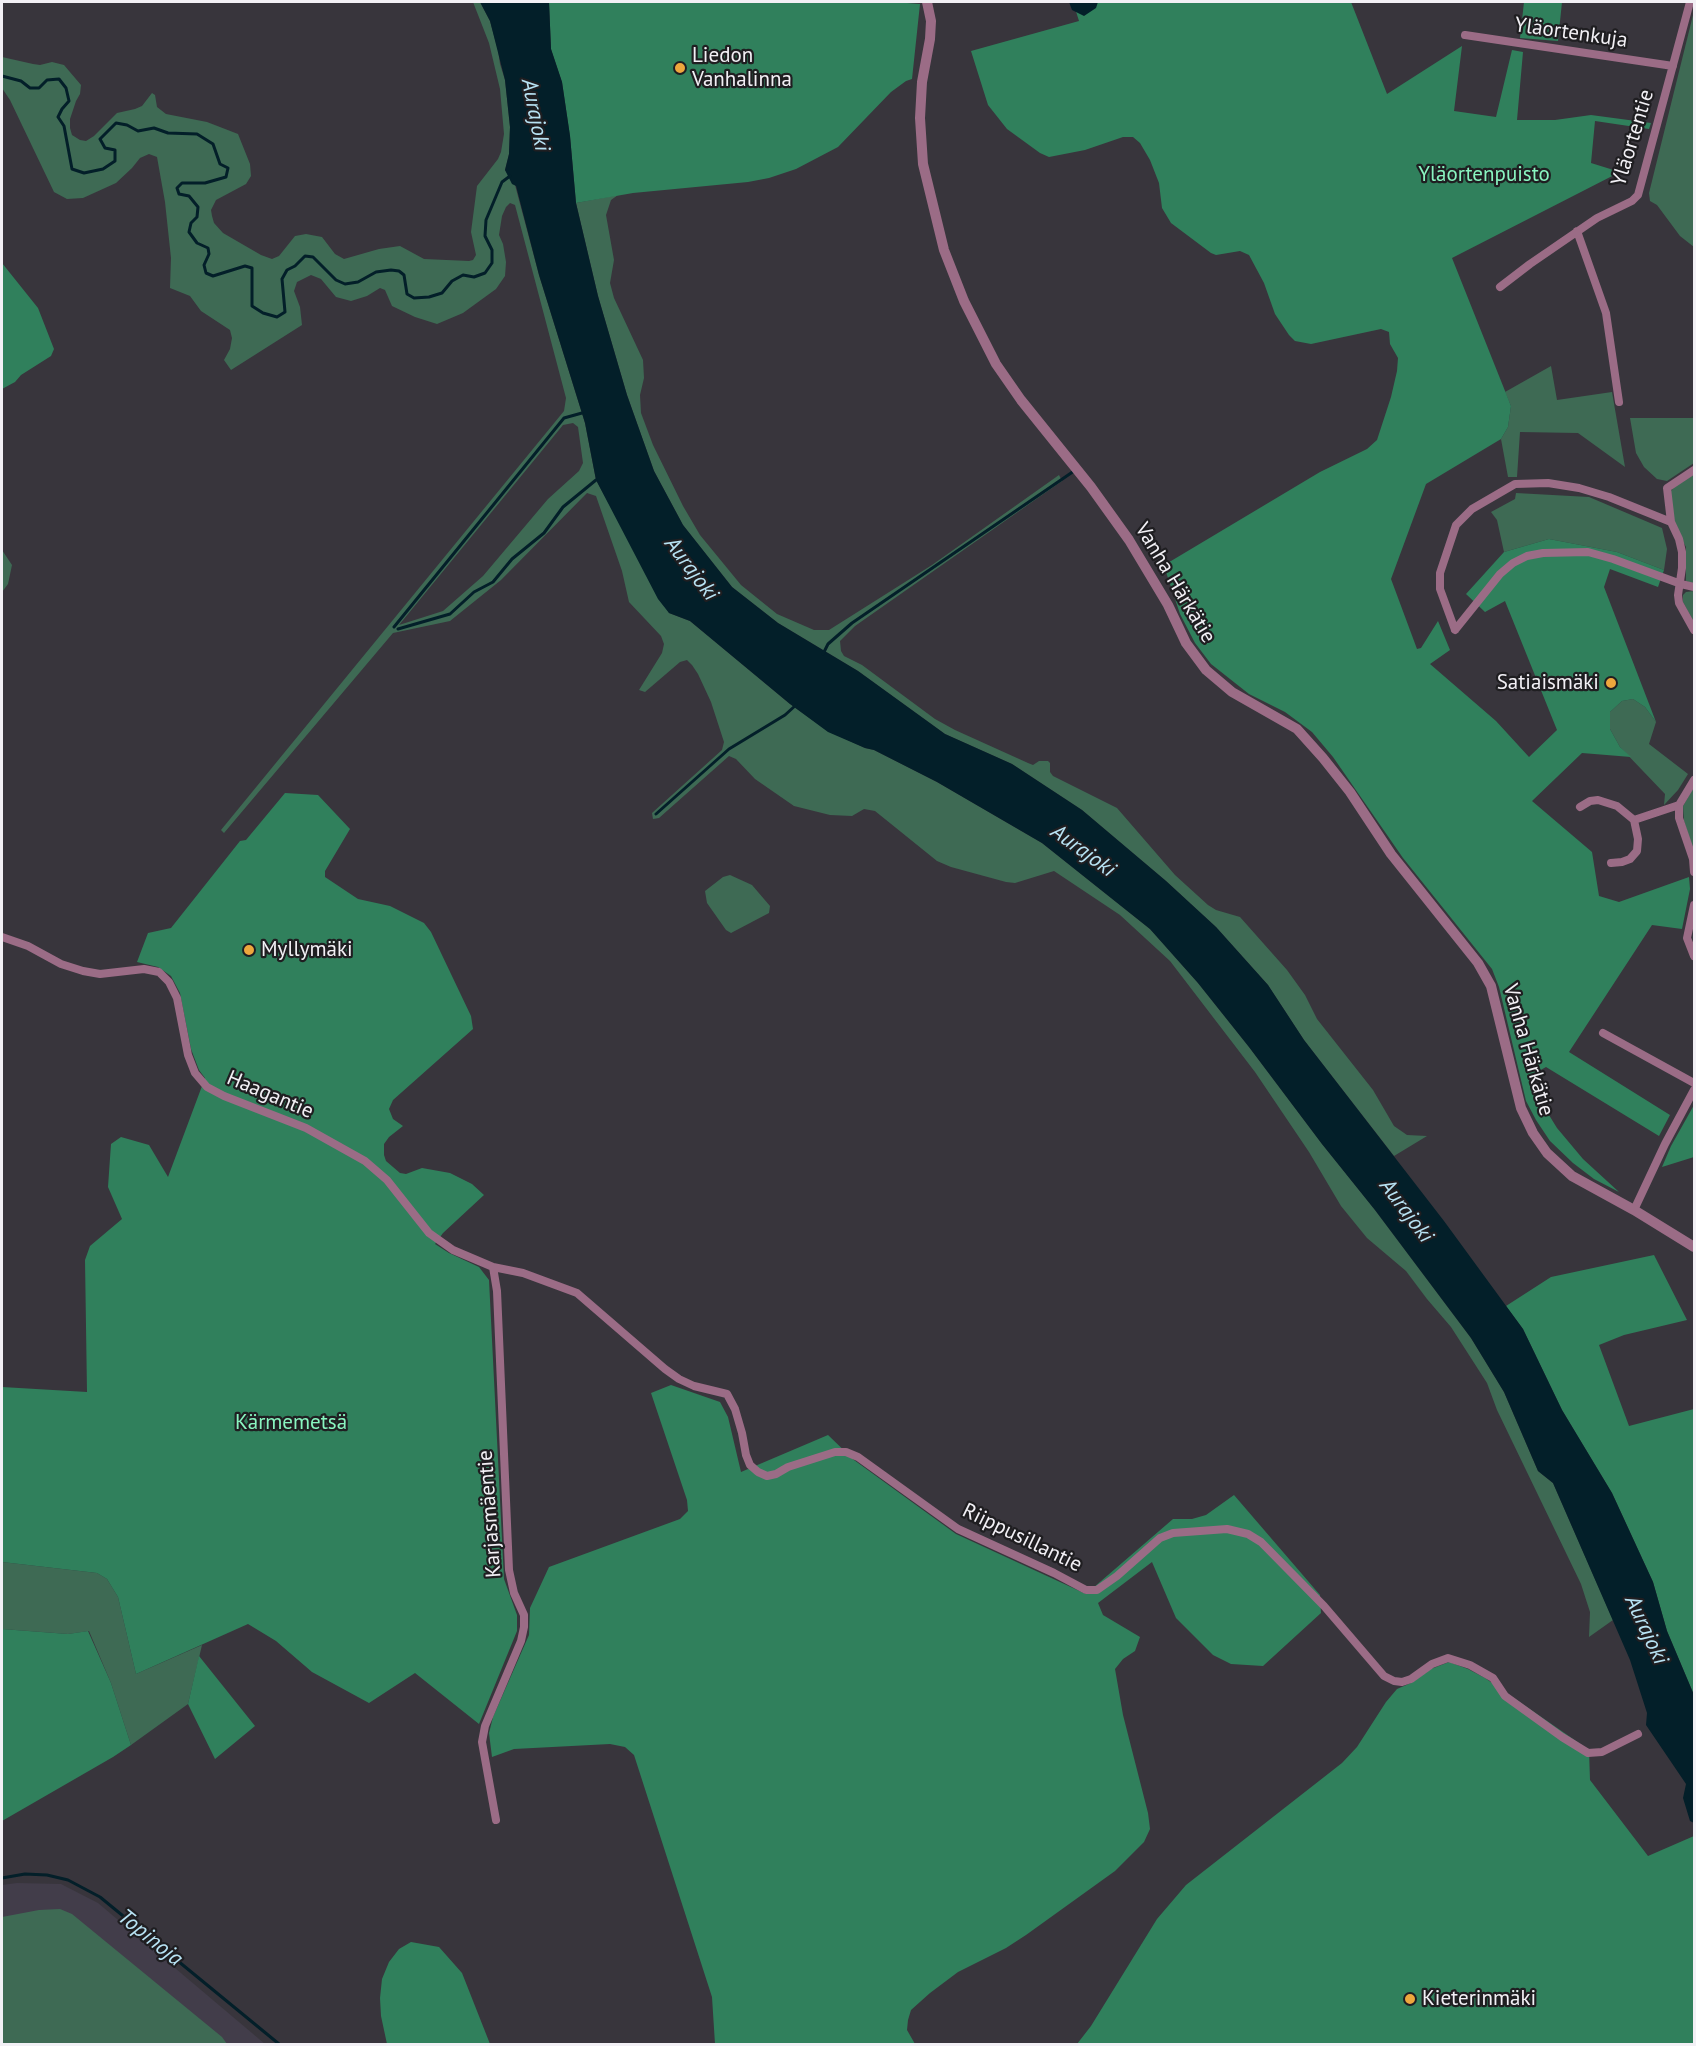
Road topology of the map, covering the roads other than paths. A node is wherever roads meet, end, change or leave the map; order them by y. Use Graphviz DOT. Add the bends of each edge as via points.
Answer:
graph roads {
  1 [pos="927,2"];
  2 [pos="1690,2"];
  3 [pos="1465,35"];
  4 [pos="1673,66"];
  5 [pos="1577,231"];
  6 [pos="1500,287"];
  7 [pos="1619,402"];
  8 [pos="1695,470"];
  9 [pos="1671,522"];
  10 [pos="1681,584"];
  11 [pos="1695,587"];
  12 [pos="1695,630"];
  13 [pos="1695,780"];
  14 [pos="1679,805"];
  15 [pos="1580,807"];
  16 [pos="1634,820"];
  17 [pos="1611,863"];
  18 [pos="1695,872"];
  19 [pos="1695,905"];
  20 [pos="2,937"];
  21 [pos="1695,956"];
  22 [pos="1603,1033"];
  23 [pos="1695,1083"];
  24 [pos="1695,1090"];
  25 [pos="1634,1209"];
  26 [pos="1695,1247"];
  27 [pos="493,1266"];
  28 [pos="1638,1734"];
  29 [pos="496,1821"];
  1 -- 25 [label="street, Vanha Härkätie" via="931,21 922,82 923,164 944,250 996,364 1129,540 1186,643 1206,670 1233,692 1303,736 1350,792 1391,854 1478,963 1491,986 1521,1108 1547,1153 1572,1176"];
  2 -- 4 [label="street, Yläortentie"];
  3 -- 4 [label="street, Yläortenkuja"];
  4 -- 5 [label="street, Yläortentie" via="1638,195"];
  5 -- 6 [label="street, Yläortentie"];
  5 -- 7 [label="street" via="1606,313"];
  8 -- 9 [label="street" via="1667,488"];
  9 -- 10 [label="street" via="1682,552"];
  9 -- 10 [label="street" via="1579,488 1548,483 1515,484 1472,509 1456,525 1440,573 1440,589 1455,630 1500,574 1527,556 1588,552"];
  10 -- 11 [label="street"];
  10 -- 12 [label="street" via="1679,603"];
  13 -- 14 [label="street"];
  14 -- 16 [label="street"];
  14 -- 18 [label="street" via="1679,818"];
  15 -- 16 [label="street" via="1598,800 1617,806"];
  16 -- 17 [label="street" via="1637,851 1630,859"];
  19 -- 21 [label="street" via="1688,938"];
  20 -- 27 [label="street, Haagantie" via="83,972 159,972 177,998 188,1055 195,1073 207,1087 306,1128 365,1161 387,1180 429,1233 453,1250"];
  22 -- 23 [label="street"];
  24 -- 25 [label="street"];
  25 -- 26 [label="street, Vanha Härkätie"];
  27 -- 28 [label="street, Riippusillantie" via="577,1293 665,1369 694,1386 727,1394 746,1455 758,1473 776,1474 835,1452 846,1452 958,1529 1086,1590 1097,1590 1160,1538 1173,1533 1227,1529 1248,1534 1262,1542 1324,1606 1384,1676 1402,1682 1448,1658 1493,1678 1505,1696 1588,1753 1602,1752"];
  27 -- 29 [label="street, Karjasmäentie" via="508,1570 524,1615 521,1641 482,1742"];
}
